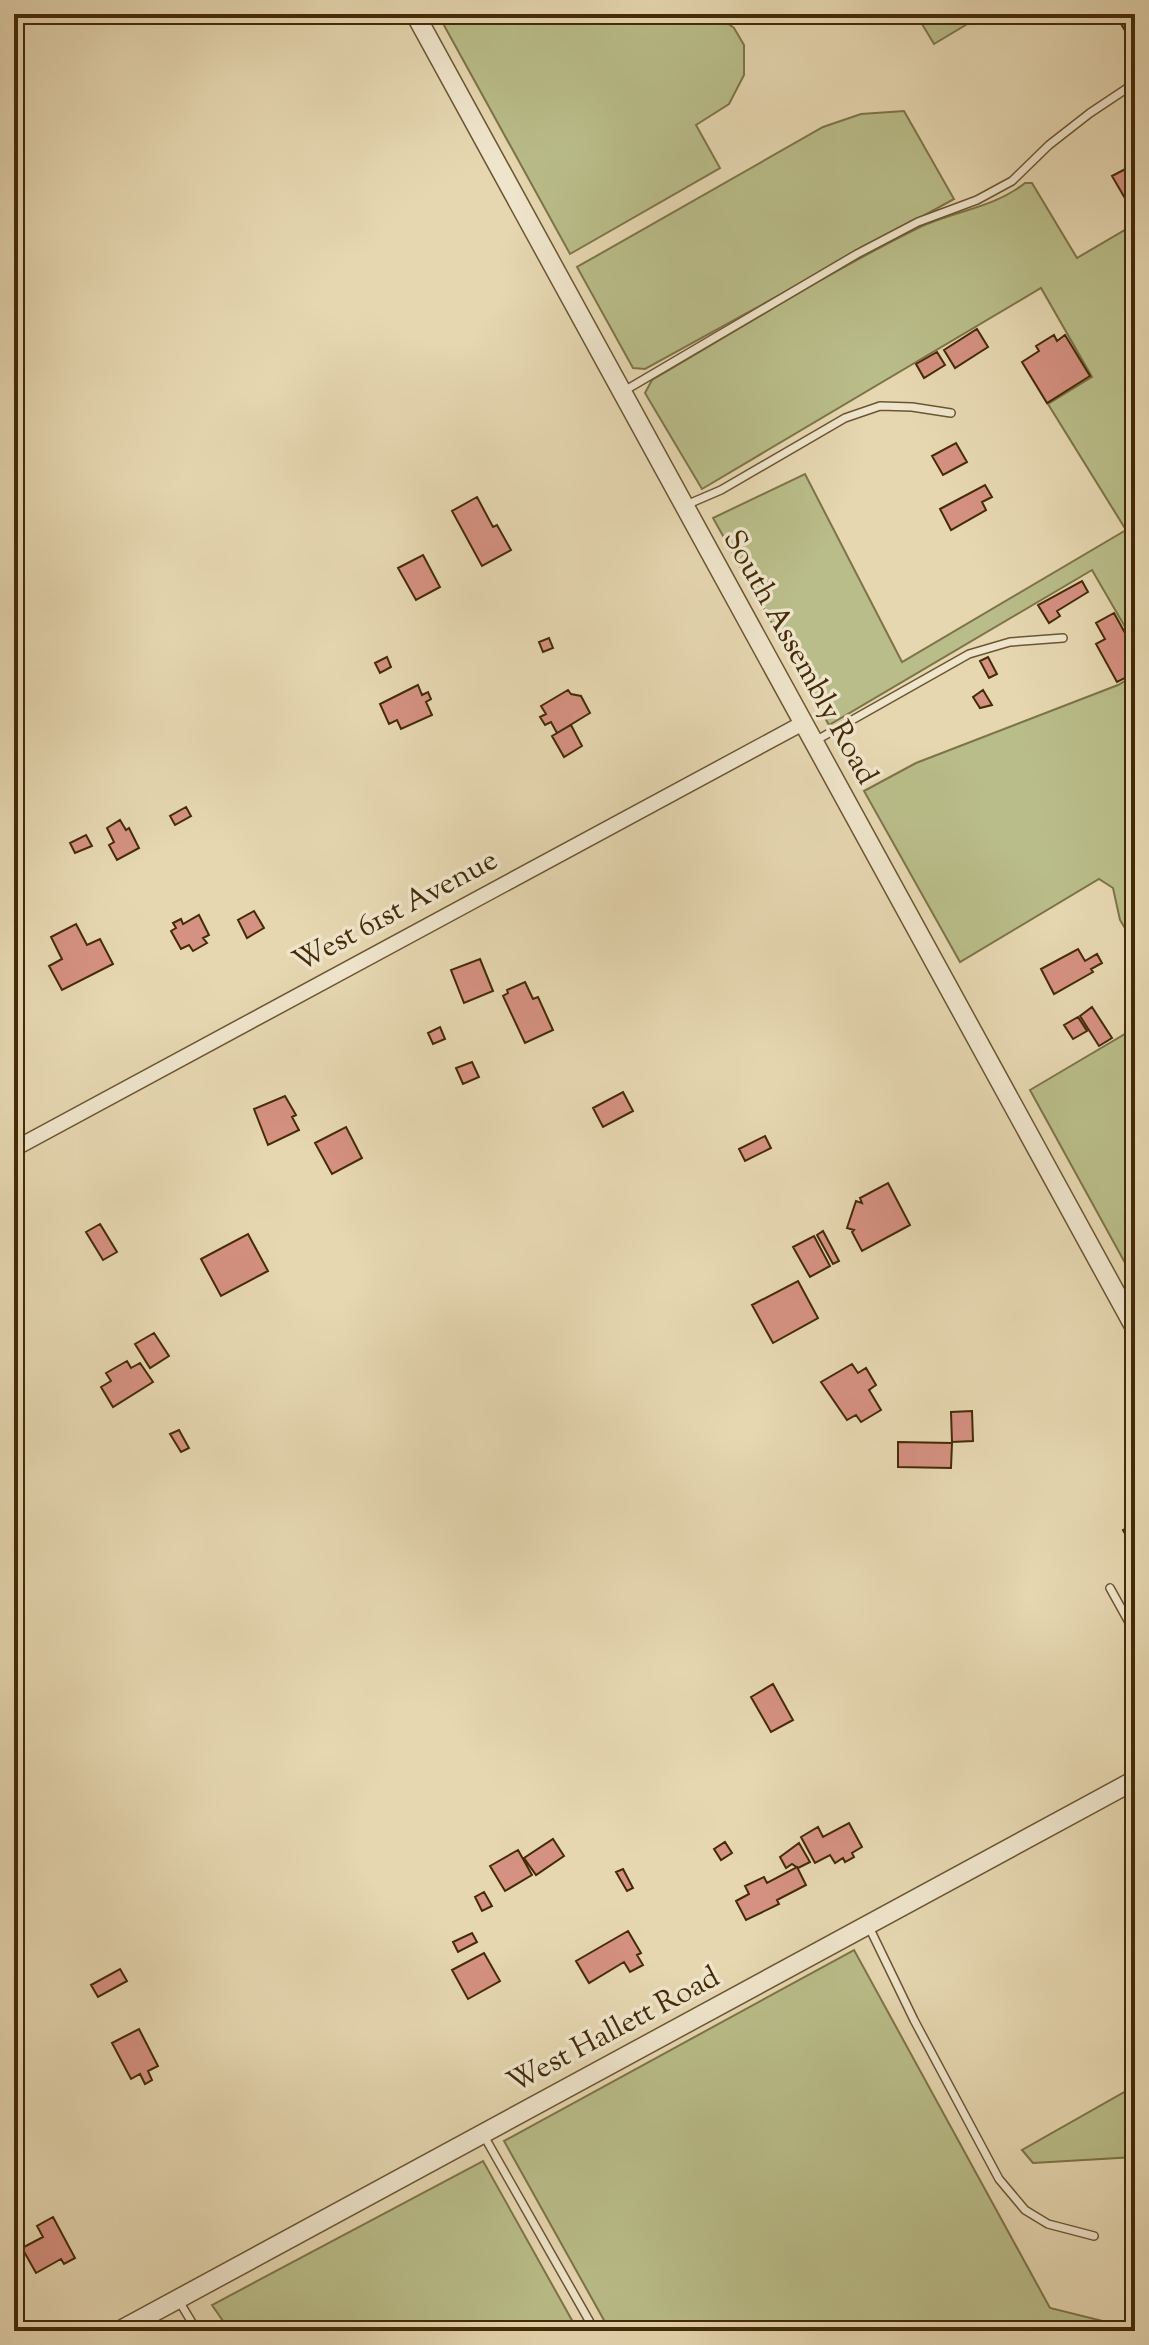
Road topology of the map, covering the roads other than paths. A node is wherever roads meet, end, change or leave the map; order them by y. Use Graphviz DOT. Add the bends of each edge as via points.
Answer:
graph roads {
  1 [pos="415,14"];
  2 [pos="1135,83"];
  3 [pos="622,392"];
  4 [pos="951,413"];
  5 [pos="684,506"];
  6 [pos="1063,638"];
  7 [pos="803,723"];
  8 [pos="813,742"];
  9 [pos="14,1149"];
  10 [pos="1135,1328"];
  11 [pos="1110,1588"];
  12 [pos="1135,1633"];
  13 [pos="1135,1780"];
  14 [pos="868,1925"];
  15 [pos="483,2134"];
  16 [pos="1094,2236"];
  17 [pos="178,2299"];
  18 [pos="119,2331"];
  19 [pos="197,2331"];
  20 [pos="595,2331"];
  1 -- 3 [label="street, South Assembly Road"];
  2 -- 3 [label="lane" via="1049,145 1012,181 857,254"];
  3 -- 5 [label="street, South Assembly Road"];
  4 -- 5 [label="lane" via="880,406 845,418"];
  5 -- 7 [label="street, South Assembly Road"];
  6 -- 8 [label="lane" via="1010,642 969,654"];
  7 -- 8 [label="street, South Assembly Road"];
  7 -- 9 [label="street, West 61st Avenue"];
  8 -- 10 [label="street, South Assembly Road"];
  11 -- 12 [label="lane"];
  13 -- 14 [label="street, West Hallett Road"];
  14 -- 15 [label="street, West Hallett Road"];
  14 -- 16 [label="lane" via="999,2179 1025,2210 1048,2224"];
  15 -- 17 [label="street, West Hallett Road"];
  15 -- 20 [label="lane"];
  17 -- 18 [label="street, West Hallett Road"];
  17 -- 19 [label="lane"];
}
